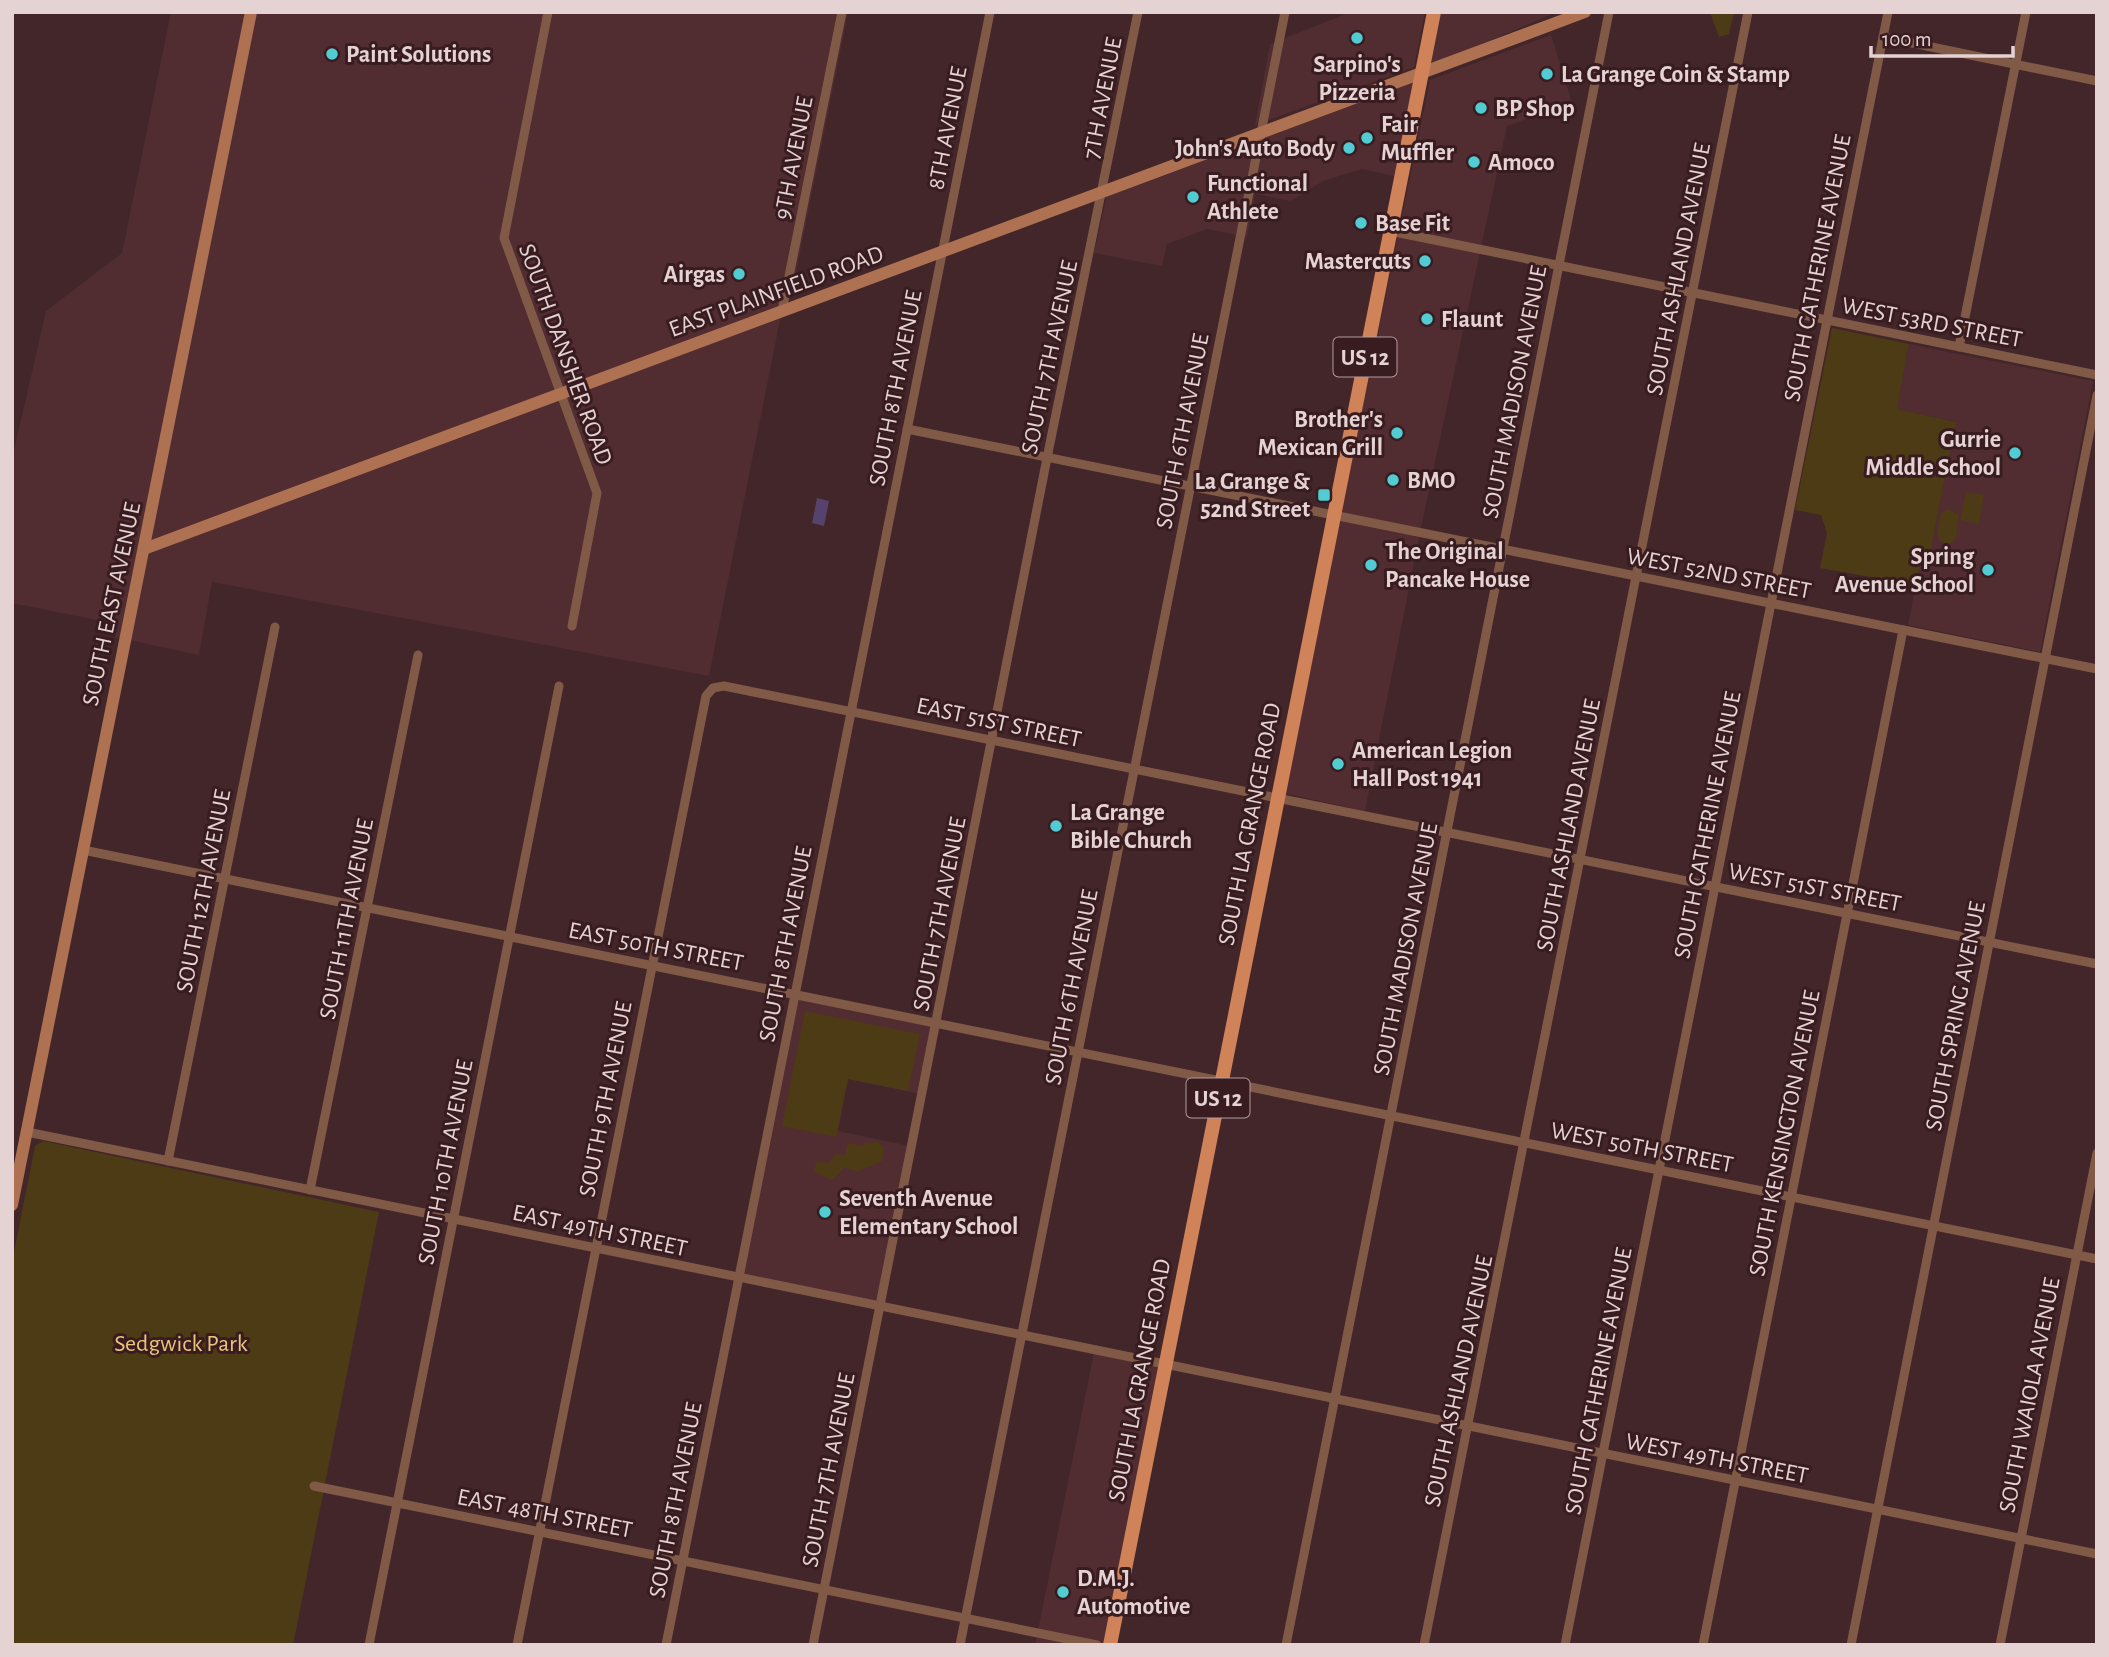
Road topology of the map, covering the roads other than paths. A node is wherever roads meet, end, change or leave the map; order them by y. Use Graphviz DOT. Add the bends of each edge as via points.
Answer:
graph roads {
  1 [pos="251,12"];
  2 [pos="548,12"];
  3 [pos="842,12"];
  4 [pos="990,12"];
  5 [pos="1138,12"];
  6 [pos="1285,12"];
  7 [pos="1434,12"];
  8 [pos="1585,12"];
  9 [pos="1609,12"];
  10 [pos="1748,12"];
  11 [pos="1888,12"];
  12 [pos="2026,12"];
  13 [pos="1883,37"];
  14 [pos="2015,65"];
  15 [pos="1422,72"];
  16 [pos="2097,81"];
  17 [pos="1261,132"];
  18 [pos="1103,191"];
  19 [pos="1390,231"];
  20 [pos="942,251"];
  21 [pos="1559,265"];
  22 [pos="1693,293"];
  23 [pos="782,311"];
  24 [pos="1825,320"];
  25 [pos="1959,347"];
  26 [pos="2097,375"];
  27 [pos="560,393"];
  28 [pos="2097,395"];
  29 [pos="907,429"];
  30 [pos="1047,458"];
  31 [pos="1191,485"];
  32 [pos="1334,515"];
  33 [pos="144,549"];
  34 [pos="1503,549"];
  35 [pos="1636,576"];
  36 [pos="1769,603"];
  37 [pos="572,626"];
  38 [pos="275,627"];
  39 [pos="1903,630"];
  40 [pos="418,655"];
  41 [pos="2046,659"];
  42 [pos="2097,669"];
  43 [pos="559,686"];
  44 [pos="713,688"];
  45 [pos="851,711"];
  46 [pos="993,740"];
  47 [pos="1135,769"];
  48 [pos="1278,797"];
  49 [pos="1448,832"];
  50 [pos="83,850"];
  51 [pos="1580,859"];
  52 [pos="225,878"];
  53 [pos="1715,887"];
  54 [pos="368,907"];
  55 [pos="1847,913"];
  56 [pos="510,936"];
  57 [pos="1989,942"];
  58 [pos="2097,964"];
  59 [pos="651,965"];
  60 [pos="795,994"];
  61 [pos="937,1022"];
  62 [pos="1079,1051"];
  63 [pos="1222,1080"];
  64 [pos="1393,1115"];
  65 [pos="27,1132"];
  66 [pos="1526,1144"];
  67 [pos="2097,1153"];
  68 [pos="168,1161"];
  69 [pos="1659,1170"];
  70 [pos="310,1190"];
  71 [pos="1792,1196"];
  72 [pos="12,1205"];
  73 [pos="453,1220"];
  74 [pos="1934,1226"];
  75 [pos="595,1249"];
  76 [pos="2077,1255"];
  77 [pos="2097,1259"];
  78 [pos="738,1279"];
  79 [pos="880,1308"];
  80 [pos="1021,1337"];
  81 [pos="1165,1366"];
  82 [pos="1336,1401"];
  83 [pos="1467,1427"];
  84 [pos="1603,1454"];
  85 [pos="1736,1481"];
  86 [pos="314,1486"];
  87 [pos="398,1503"];
  88 [pos="1878,1510"];
  89 [pos="539,1532"];
  90 [pos="2021,1538"];
  91 [pos="2097,1554"];
  92 [pos="682,1561"];
  93 [pos="824,1589"];
  94 [pos="965,1618"];
  95 [pos="369,1645"];
  96 [pos="517,1645"];
  97 [pos="666,1645"];
  98 [pos="813,1645"];
  99 [pos="960,1645"];
  100 [pos="1097,1645"];
  101 [pos="1110,1645"];
  102 [pos="1286,1645"];
  103 [pos="1424,1645"];
  104 [pos="1565,1645"];
  105 [pos="1703,1645"];
  106 [pos="1851,1645"];
  107 [pos="2000,1645"];
  1 -- 33 [label="main road, SOUTH EAST AVENUE"];
  2 -- 27 [label="street, SOUTH DANSHER ROAD" via="503,238"];
  3 -- 23 [label="street, 9TH AVENUE"];
  4 -- 20 [label="street, 8TH AVENUE"];
  5 -- 18 [label="street, 7TH AVENUE"];
  6 -- 17 [label="street, SOUTH 6TH AVENUE"];
  7 -- 15 [label="main road, SOUTH LA GRANGE ROAD / US 12"];
  8 -- 15 [label="main road, EAST PLAINFIELD ROAD"];
  9 -- 21 [label="street, SOUTH MADISON AVENUE"];
  10 -- 22 [label="street, SOUTH ASHLAND AVENUE"];
  11 -- 13 [label="street, SOUTH CATHERINE AVENUE"];
  12 -- 14 [label="street"];
  13 -- 14 [label="street"];
  13 -- 24 [label="street, SOUTH CATHERINE AVENUE"];
  14 -- 16 [label="street"];
  14 -- 25 [label="street"];
  15 -- 17 [label="main road, EAST PLAINFIELD ROAD"];
  15 -- 19 [label="main road, SOUTH LA GRANGE ROAD / US 12"];
  17 -- 18 [label="main road, EAST PLAINFIELD ROAD"];
  17 -- 31 [label="street, SOUTH 6TH AVENUE"];
  18 -- 20 [label="main road, EAST PLAINFIELD ROAD"];
  18 -- 30 [label="street, SOUTH 7TH AVENUE"];
  19 -- 21 [label="street, WEST 53RD STREET"];
  19 -- 32 [label="main road, SOUTH LA GRANGE ROAD / US 12"];
  20 -- 23 [label="main road, EAST PLAINFIELD ROAD"];
  20 -- 29 [label="street, SOUTH 8TH AVENUE"];
  21 -- 22 [label="street, WEST 53RD STREET"];
  21 -- 34 [label="street, SOUTH MADISON AVENUE"];
  22 -- 24 [label="street, WEST 53RD STREET"];
  22 -- 35 [label="street, SOUTH ASHLAND AVENUE"];
  23 -- 27 [label="main road, EAST PLAINFIELD ROAD"];
  24 -- 25 [label="street, WEST 53RD STREET"];
  24 -- 36 [label="street, SOUTH CATHERINE AVENUE"];
  25 -- 26 [label="street, WEST 53RD STREET"];
  27 -- 33 [label="main road, EAST PLAINFIELD ROAD"];
  27 -- 37 [label="street, SOUTH DANSHER ROAD" via="597,493"];
  28 -- 41 [label="street, SOUTH SPRING AVENUE"];
  29 -- 30 [label="street, WEST 52ND STREET"];
  29 -- 45 [label="street, SOUTH 8TH AVENUE"];
  30 -- 31 [label="street, WEST 52ND STREET"];
  30 -- 46 [label="street, SOUTH 7TH AVENUE"];
  31 -- 32 [label="street, WEST 52ND STREET"];
  31 -- 47 [label="street, SOUTH 6TH AVENUE"];
  32 -- 34 [label="street, WEST 52ND STREET"];
  32 -- 48 [label="main road, SOUTH LA GRANGE ROAD / US 12"];
  33 -- 50 [label="main road, SOUTH EAST AVENUE"];
  34 -- 35 [label="street, WEST 52ND STREET"];
  34 -- 49 [label="street, SOUTH MADISON AVENUE"];
  35 -- 36 [label="street, WEST 52ND STREET"];
  35 -- 51 [label="street, SOUTH ASHLAND AVENUE"];
  36 -- 39 [label="street, WEST 52ND STREET"];
  36 -- 53 [label="street, SOUTH CATHERINE AVENUE"];
  38 -- 52 [label="street, SOUTH 12TH AVENUE"];
  39 -- 41 [label="street, WEST 52ND STREET"];
  39 -- 55 [label="street, SOUTH KENSINGTON AVENUE"];
  40 -- 54 [label="street, SOUTH 11TH AVENUE"];
  41 -- 42 [label="street, WEST 52ND STREET"];
  41 -- 57 [label="street, SOUTH SPRING AVENUE"];
  43 -- 56 [label="street, SOUTH 10TH AVENUE"];
  44 -- 45 [label="street, EAST 51ST STREET" via="724,686"];
  44 -- 59 [label="street, SOUTH 9TH AVENUE" via="706,696"];
  45 -- 46 [label="street, EAST 51ST STREET"];
  45 -- 60 [label="street, SOUTH 8TH AVENUE"];
  46 -- 47 [label="street, EAST 51ST STREET"];
  46 -- 61 [label="street, SOUTH 7TH AVENUE"];
  47 -- 48 [label="street, EAST 51ST STREET"];
  47 -- 62 [label="street, SOUTH 6TH AVENUE"];
  48 -- 49 [label="street, WEST 51ST STREET"];
  48 -- 63 [label="main road, SOUTH LA GRANGE ROAD / US 12"];
  49 -- 51 [label="street, WEST 51ST STREET"];
  49 -- 64 [label="street, SOUTH MADISON AVENUE"];
  50 -- 52 [label="street, EAST 50TH STREET"];
  50 -- 65 [label="main road, SOUTH EAST AVENUE"];
  51 -- 53 [label="street, WEST 51ST STREET"];
  51 -- 66 [label="street, SOUTH ASHLAND AVENUE"];
  52 -- 54 [label="street, EAST 50TH STREET"];
  52 -- 68 [label="street, SOUTH 12TH AVENUE"];
  53 -- 55 [label="street, WEST 51ST STREET"];
  53 -- 69 [label="street, SOUTH CATHERINE AVENUE"];
  54 -- 56 [label="street, EAST 50TH STREET"];
  54 -- 70 [label="street, SOUTH 11TH AVENUE"];
  55 -- 57 [label="street, WEST 51ST STREET"];
  55 -- 71 [label="street, SOUTH KENSINGTON AVENUE"];
  56 -- 59 [label="street, EAST 50TH STREET"];
  56 -- 73 [label="street, SOUTH 10TH AVENUE"];
  57 -- 58 [label="street, WEST 51ST STREET"];
  57 -- 74 [label="street, SOUTH SPRING AVENUE"];
  59 -- 60 [label="street, EAST 50TH STREET"];
  59 -- 75 [label="street, SOUTH 9TH AVENUE"];
  60 -- 61 [label="street, EAST 50TH STREET"];
  60 -- 78 [label="street, SOUTH 8TH AVENUE"];
  61 -- 62 [label="street, EAST 50TH STREET"];
  61 -- 79 [label="street, SOUTH 7TH AVENUE"];
  62 -- 63 [label="street, EAST 50TH STREET"];
  62 -- 80 [label="street, SOUTH 6TH AVENUE"];
  63 -- 64 [label="street, WEST 50TH STREET"];
  63 -- 81 [label="main road, SOUTH LA GRANGE ROAD / US 12"];
  64 -- 66 [label="street, WEST 50TH STREET"];
  64 -- 82 [label="street, SOUTH MADISON AVENUE"];
  65 -- 68 [label="street, EAST 49TH STREET"];
  65 -- 72 [label="main road, SOUTH EAST AVENUE"];
  66 -- 69 [label="street, WEST 50TH STREET"];
  66 -- 83 [label="street, SOUTH ASHLAND AVENUE"];
  67 -- 76 [label="street, SOUTH WAIOLA AVENUE"];
  68 -- 70 [label="street, EAST 49TH STREET"];
  69 -- 71 [label="street, WEST 50TH STREET"];
  69 -- 84 [label="street, SOUTH CATHERINE AVENUE"];
  70 -- 73 [label="street, EAST 49TH STREET"];
  71 -- 74 [label="street, WEST 50TH STREET"];
  71 -- 85 [label="street, SOUTH KENSINGTON AVENUE"];
  73 -- 75 [label="street, EAST 49TH STREET"];
  73 -- 87 [label="street, SOUTH 10TH AVENUE"];
  74 -- 76 [label="street, WEST 50TH STREET"];
  74 -- 88 [label="street, SOUTH SPRING AVENUE"];
  75 -- 78 [label="street, EAST 49TH STREET"];
  75 -- 89 [label="street, SOUTH 9TH AVENUE"];
  76 -- 77 [label="street, WEST 50TH STREET"];
  76 -- 90 [label="street, SOUTH WAIOLA AVENUE"];
  78 -- 79 [label="street, EAST 49TH STREET"];
  78 -- 92 [label="street, SOUTH 8TH AVENUE"];
  79 -- 80 [label="street, EAST 49TH STREET"];
  79 -- 93 [label="street, SOUTH 7TH AVENUE"];
  80 -- 81 [label="street, EAST 49TH STREET"];
  80 -- 94 [label="street, SOUTH 6TH AVENUE"];
  81 -- 82 [label="street, WEST 49TH STREET"];
  81 -- 101 [label="main road, SOUTH LA GRANGE ROAD / US 12"];
  82 -- 83 [label="street, WEST 49TH STREET"];
  82 -- 102 [label="street, SOUTH MADISON AVENUE"];
  83 -- 84 [label="street, WEST 49TH STREET"];
  83 -- 103 [label="street, SOUTH ASHLAND AVENUE"];
  84 -- 85 [label="street, WEST 49TH STREET"];
  84 -- 104 [label="street, SOUTH CATHERINE AVENUE"];
  85 -- 88 [label="street, WEST 49TH STREET"];
  85 -- 105 [label="street, SOUTH KENSINGTON AVENUE"];
  86 -- 87 [label="street, EAST 48TH STREET"];
  87 -- 89 [label="street, EAST 48TH STREET"];
  87 -- 95 [label="street, SOUTH 10TH AVENUE"];
  88 -- 90 [label="street, WEST 49TH STREET"];
  88 -- 106 [label="street, SOUTH SPRING AVENUE"];
  89 -- 92 [label="street, EAST 48TH STREET"];
  89 -- 96 [label="street, SOUTH 9TH AVENUE"];
  90 -- 91 [label="street, WEST 49TH STREET"];
  90 -- 107 [label="street, SOUTH WAIOLA AVENUE"];
  92 -- 93 [label="street, EAST 48TH STREET"];
  92 -- 97 [label="street, SOUTH 8TH AVENUE"];
  93 -- 94 [label="street, EAST 48TH STREET"];
  93 -- 98 [label="street, SOUTH 7TH AVENUE"];
  94 -- 99 [label="street, SOUTH 6TH AVENUE"];
  94 -- 100 [label="street, EAST 48TH STREET"];
}
